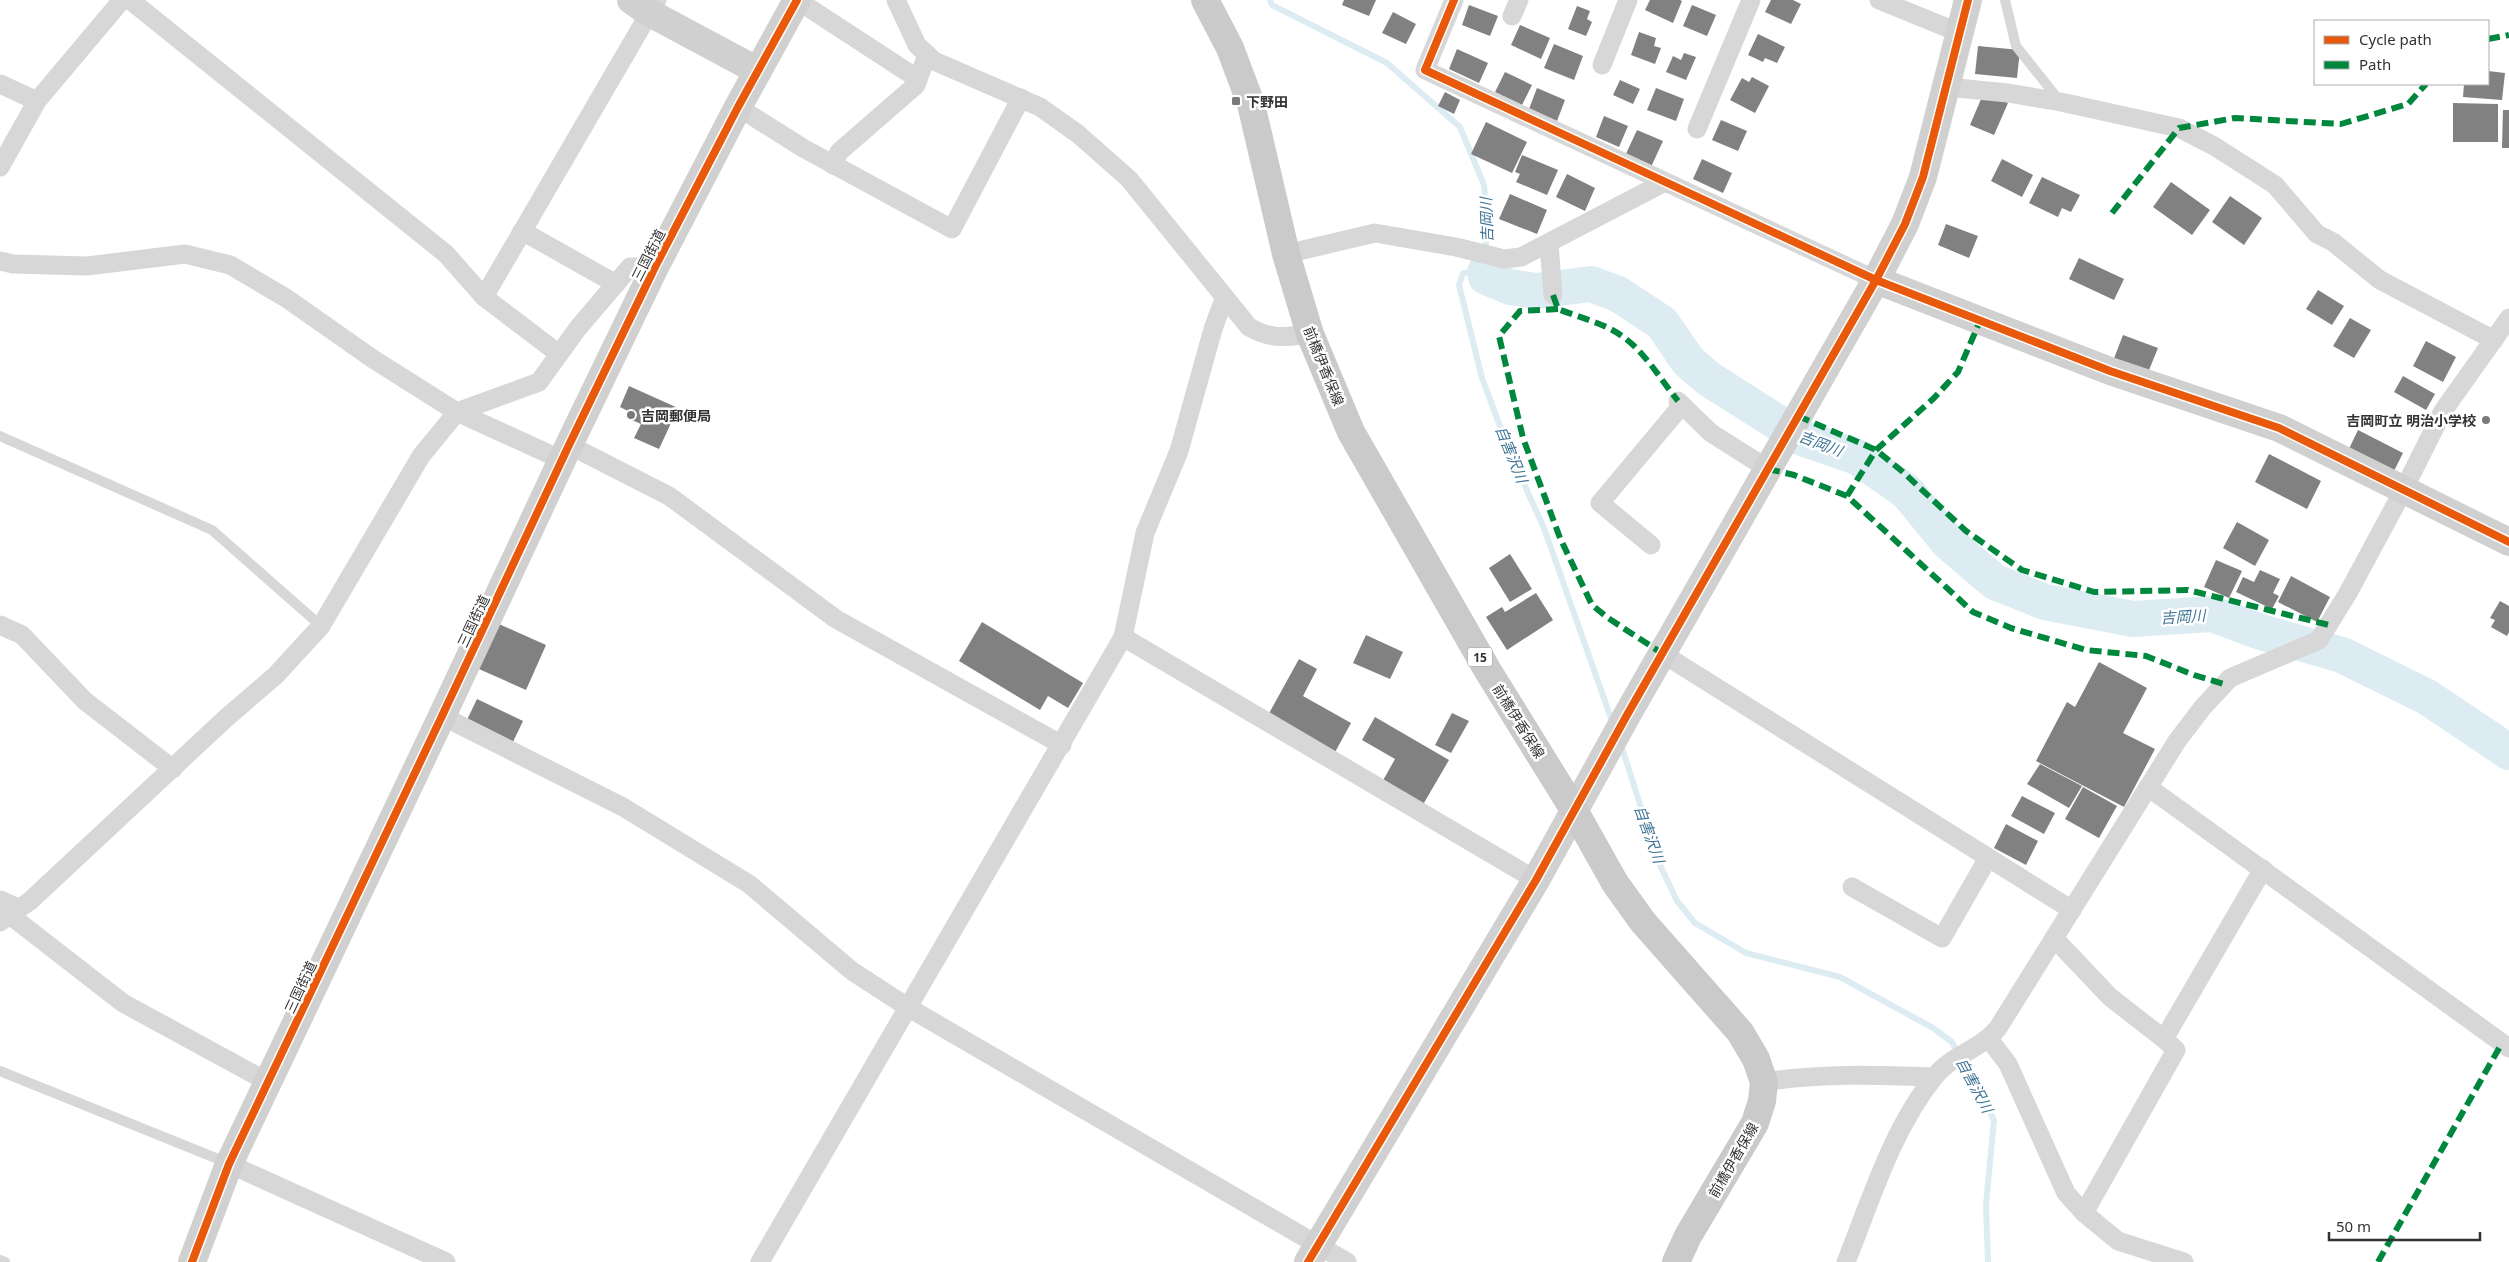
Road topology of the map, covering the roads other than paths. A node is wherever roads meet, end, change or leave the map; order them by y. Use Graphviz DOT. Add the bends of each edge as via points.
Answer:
graph roads {
  1 [pos="122,0"];
  2 [pos="130,0"];
  3 [pos="797,0"];
  4 [pos="896,0"];
  5 [pos="1205,0"];
  6 [pos="1454,0"];
  7 [pos="1628,0"];
  8 [pos="1751,0"];
  9 [pos="1879,0"];
  10 [pos="1968,0"];
  11 [pos="2005,0"];
  12 [pos="645,4"];
  13 [pos="1960,33"];
  14 [pos="927,55"];
  15 [pos="1602,65"];
  16 [pos="758,71"];
  17 [pos="918,79"];
  18 [pos="0,84"];
  19 [pos="1947,87"];
  20 [pos="1021,98"];
  21 [pos="37,102"];
  22 [pos="2060,102"];
  23 [pos="738,107"];
  24 [pos="1697,128"];
  25 [pos="833,165"];
  26 [pos="0,167"];
  27 [pos="1665,182"];
  28 [pos="522,231"];
  29 [pos="1549,244"];
  30 [pos="1286,254"];
  31 [pos="0,261"];
  32 [pos="655,267"];
  33 [pos="1876,280"];
  34 [pos="616,284"];
  35 [pos="1553,295"];
  36 [pos="484,297"];
  37 [pos="1224,299"];
  38 [pos="2509,318"];
  39 [pos="1310,334"];
  40 [pos="2494,340"];
  41 [pos="559,354"];
  42 [pos="457,412"];
  43 [pos="0,436"];
  44 [pos="566,452"];
  45 [pos="1773,461"];
  46 [pos="2404,491"];
  47 [pos="2509,542"];
  48 [pos="1651,545"];
  49 [pos="0,625"];
  50 [pos="321,626"];
  51 [pos="1123,637"];
  52 [pos="1663,654"];
  53 [pos="442,716"];
  54 [pos="1062,745"];
  55 [pos="173,769"];
  56 [pos="2148,787"];
  57 [pos="1574,810"];
  58 [pos="1988,858"];
  59 [pos="2263,870"];
  60 [pos="1536,880"];
  61 [pos="1852,887"];
  62 [pos="0,900"];
  63 [pos="2072,910"];
  64 [pos="10,915"];
  65 [pos="2054,938"];
  66 [pos="909,1008"];
  67 [pos="2164,1039"];
  68 [pos="1984,1043"];
  69 [pos="2509,1048"];
  70 [pos="0,1071"];
  71 [pos="1939,1071"];
  72 [pos="268,1082"];
  73 [pos="1764,1082"];
  74 [pos="229,1164"];
  75 [pos="2084,1213"];
  76 [pos="1313,1254"];
  77 [pos="0,1260"];
  78 [pos="5,1262"];
  79 [pos="192,1262"];
  80 [pos="446,1262"];
  81 [pos="760,1262"];
  82 [pos="1347,1262"];
  83 [pos="1676,1262"];
  84 [pos="1846,1262"];
  85 [pos="2184,1262"];
  1 -- 21 [label="street"];
  2 -- 36 [label="street" via="446,254"];
  3 -- 16 [label="street, 三国街道"];
  3 -- 17 [label="street"];
  4 -- 14 [label="street" via="917,45"];
  5 -- 30 [label="main road, 前橋伊香保線 / 15" via="1230,48 1251,104"];
  6 -- 27 [label="street" via="1425,70"];
  7 -- 15 [label="street"];
  8 -- 24 [label="street"];
  9 -- 13 [label="street"];
  10 -- 13 [label="street"];
  11 -- 22 [label="lane" via="2016,46"];
  12 -- 16 [label="street"];
  12 -- 28 [label="street"];
  13 -- 19 [label="street"];
  14 -- 17 [label="street"];
  14 -- 20 [label="street" via="934,61"];
  16 -- 23 [label="street, 三国街道"];
  17 -- 25 [label="street" via="916,86 840,152"];
  18 -- 21 [label="street"];
  19 -- 22 [label="street"];
  19 -- 33 [label="street" via="1923,178 1905,224"];
  20 -- 25 [label="street" via="952,229"];
  20 -- 37 [label="street" via="1040,107 1078,134 1129,179"];
  21 -- 26 [label="street"];
  22 -- 40 [label="street" via="2179,128 2214,146 2275,185 2317,234 2333,242 2380,280"];
  23 -- 25 [label="street"];
  23 -- 32 [label="street, 三国街道"];
  27 -- 29 [label="street"];
  27 -- 33 [label="street"];
  28 -- 34 [label="street"];
  28 -- 36 [label="street"];
  29 -- 30 [label="street" via="1521,257 1504,259 1375,233"];
  29 -- 35 [label="street"];
  30 -- 39 [label="main road, 前橋伊香保線 / 15"];
  31 -- 42 [label="street" via="87,266 185,254 230,265 286,298"];
  32 -- 34 [label="street" via="630,267"];
  32 -- 44 [label="street, 三国街道"];
  33 -- 45 [label="street"];
  33 -- 46 [label="street" via="2110,371 2279,428"];
  34 -- 41 [label="street"];
  36 -- 41 [label="street"];
  37 -- 39 [label="street" via="1249,327 1263,335 1277,338"];
  37 -- 51 [label="street" via="1180,451 1145,533"];
  38 -- 40 [label="street"];
  39 -- 57 [label="main road, 前橋伊香保線 / 15" via="1351,432 1488,671"];
  40 -- 46 [label="street" via="2443,411"];
  41 -- 42 [label="street" via="540,382"];
  42 -- 44 [label="street"];
  42 -- 50 [label="street" via="421,456"];
  43 -- 50 [label="lane" via="212,530"];
  44 -- 53 [label="street, 三国街道"];
  44 -- 54 [label="street" via="669,496 836,619"];
  45 -- 48 [label="street" via="1711,433 1680,403 1600,503"];
  45 -- 52 [label="street"];
  46 -- 47 [label="street"];
  46 -- 56 [label="street" via="2319,640 2230,678 2177,741"];
  49 -- 55 [label="street" via="22,635 85,701"];
  50 -- 55 [label="street" via="276,675"];
  51 -- 54 [label="street"];
  51 -- 60 [label="street"];
  52 -- 57 [label="street"];
  52 -- 58 [label="street"];
  53 -- 66 [label="street" via="623,807 749,884 852,971"];
  53 -- 72 [label="street, 三国街道"];
  54 -- 66 [label="street"];
  55 -- 64 [label="street" via="30,901"];
  56 -- 59 [label="street"];
  56 -- 63 [label="street"];
  57 -- 60 [label="street"];
  57 -- 73 [label="main road, 前橋伊香保線 / 15" via="1615,882 1643,922 1740,1032 1756,1058"];
  58 -- 61 [label="street" via="1942,938"];
  58 -- 63 [label="street"];
  59 -- 67 [label="street"];
  59 -- 69 [label="street"];
  60 -- 76 [label="street"];
  62 -- 64 [label="street"];
  63 -- 65 [label="street"];
  64 -- 72 [label="street" via="123,1003"];
  65 -- 67 [label="street" via="2110,997"];
  65 -- 68 [label="street" via="2013,1005"];
  66 -- 76 [label="street"];
  66 -- 81 [label="street"];
  67 -- 75 [label="street" via="2176,1050"];
  68 -- 71 [label="street"];
  68 -- 75 [label="street" via="2008,1064 2066,1193"];
  70 -- 74 [label="lane"];
  71 -- 73 [label="street" via="1797,1076"];
  71 -- 84 [label="street" via="1903,1127"];
  72 -- 74 [label="street, 三国街道"];
  73 -- 83 [label="main road, 前橋伊香保線 / 15" via="1755,1124 1688,1236"];
  74 -- 79 [label="street, 三国街道"];
  74 -- 80 [label="street"];
  75 -- 85 [label="street" via="2118,1241"];
  76 -- 82 [label="street"];
  77 -- 78 [label="lane"];
}
